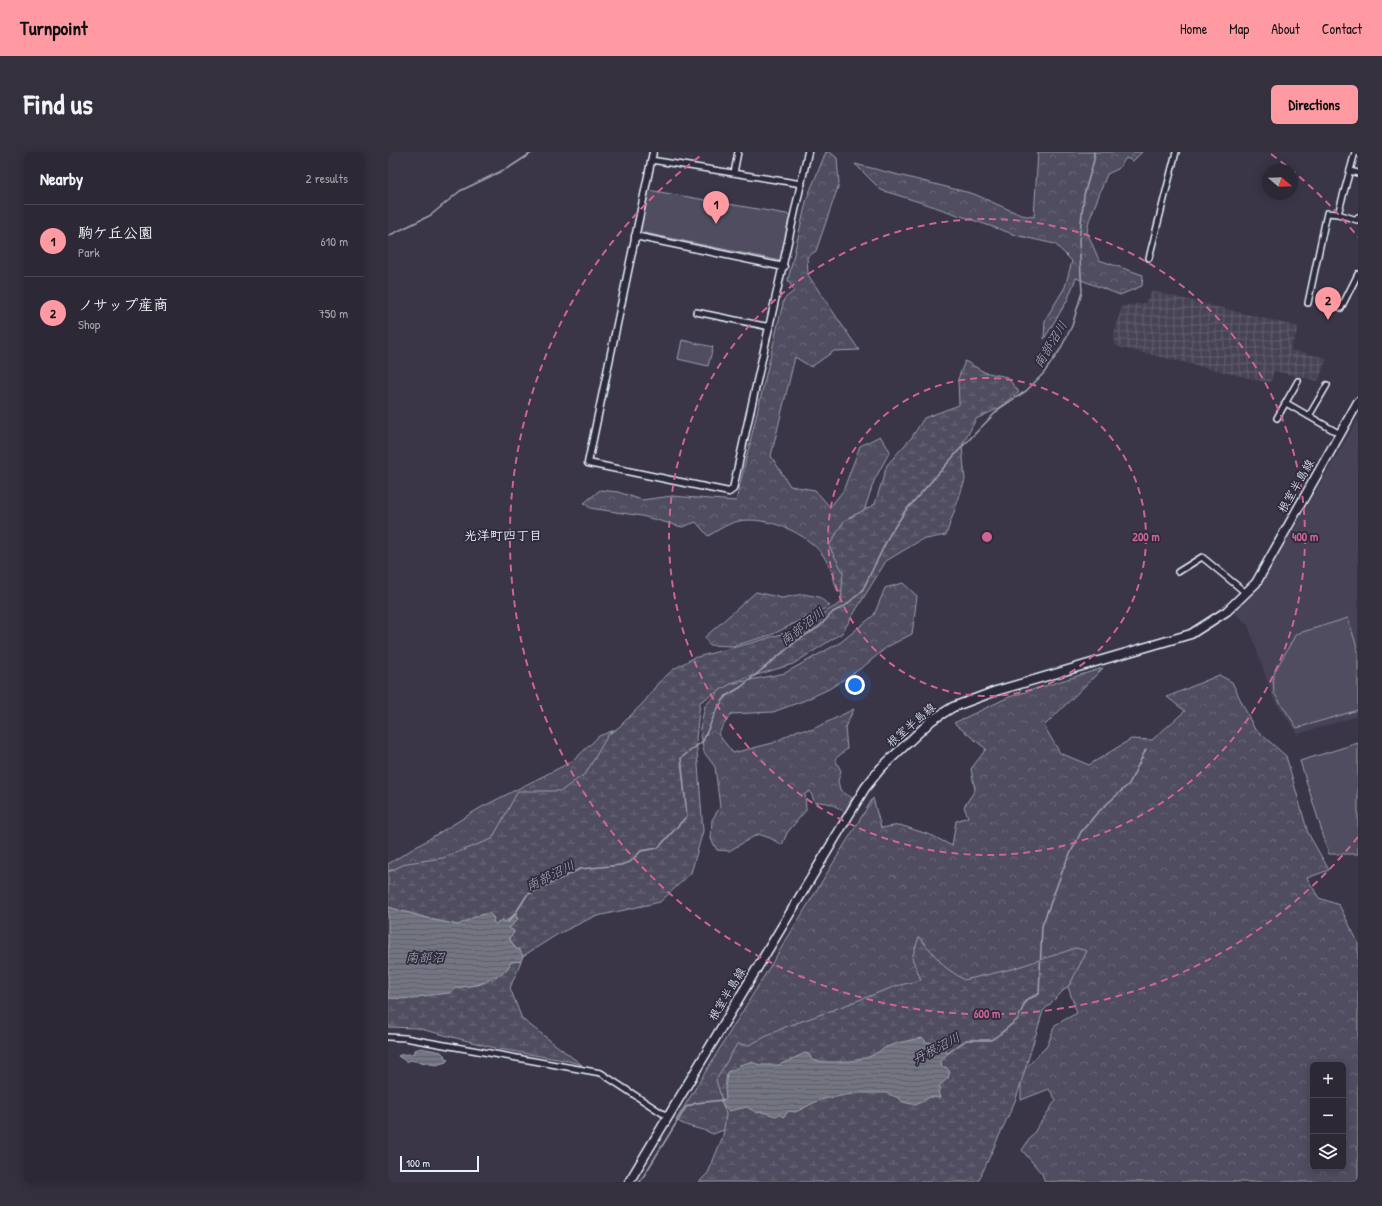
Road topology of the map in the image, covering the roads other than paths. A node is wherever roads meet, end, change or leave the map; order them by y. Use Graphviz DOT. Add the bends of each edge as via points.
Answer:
graph roads {
  1 [pos="653,152"];
  2 [pos="738,152"];
  3 [pos="808,152"];
  4 [pos="1176,152"];
  5 [pos="1355,152"];
  6 [pos="651,160"];
  7 [pos="1350,171"];
  8 [pos="734,173"];
  9 [pos="1358,173"];
  10 [pos="802,184"];
  11 [pos="1338,214"];
  12 [pos="1358,217"];
  13 [pos="635,236"];
  14 [pos="1149,258"];
  15 [pos="784,267"];
  16 [pos="1358,274"];
  17 [pos="1308,303"];
  18 [pos="1341,308"];
  19 [pos="696,312"];
  20 [pos="770,327"];
  21 [pos="1298,381"];
  22 [pos="1327,385"];
  23 [pos="1286,402"];
  24 [pos="1358,402"];
  25 [pos="1309,416"];
  26 [pos="1278,418"];
  27 [pos="1340,434"];
  28 [pos="1178,572"];
  29 [pos="1246,593"];
  30 [pos="388,1037"];
  31 [pos="668,1117"];
  32 [pos="629,1182"];
  1 -- 6 [label="street"];
  2 -- 8 [label="street"];
  3 -- 10 [label="street"];
  4 -- 14 [label="street"];
  5 -- 7 [label="street"];
  6 -- 8 [label="street"];
  6 -- 13 [label="street"];
  7 -- 9 [label="street"];
  7 -- 11 [label="street"];
  8 -- 10 [label="street"];
  10 -- 15 [label="street"];
  11 -- 12 [label="street" via="1357,220"];
  11 -- 17 [label="street" via="1327,213"];
  13 -- 15 [label="street"];
  13 -- 20 [label="street" via="588,463 732,491"];
  15 -- 20 [label="street"];
  16 -- 18 [label="street"];
  19 -- 20 [label="street"];
  21 -- 23 [label="street"];
  22 -- 25 [label="street"];
  23 -- 25 [label="street"];
  23 -- 26 [label="street"];
  24 -- 27 [label="main road, 根室半島線"];
  25 -- 27 [label="street"];
  27 -- 29 [label="main road, 根室半島線" via="1256,583"];
  28 -- 29 [label="street" via="1202,557"];
  29 -- 31 [label="main road, 根室半島線" via="1227,611 1195,632 996,691 953,707 932,720 881,768 865,788"];
  30 -- 31 [label="street" via="601,1073"];
  31 -- 32 [label="main road, 根室半島線"];
}
